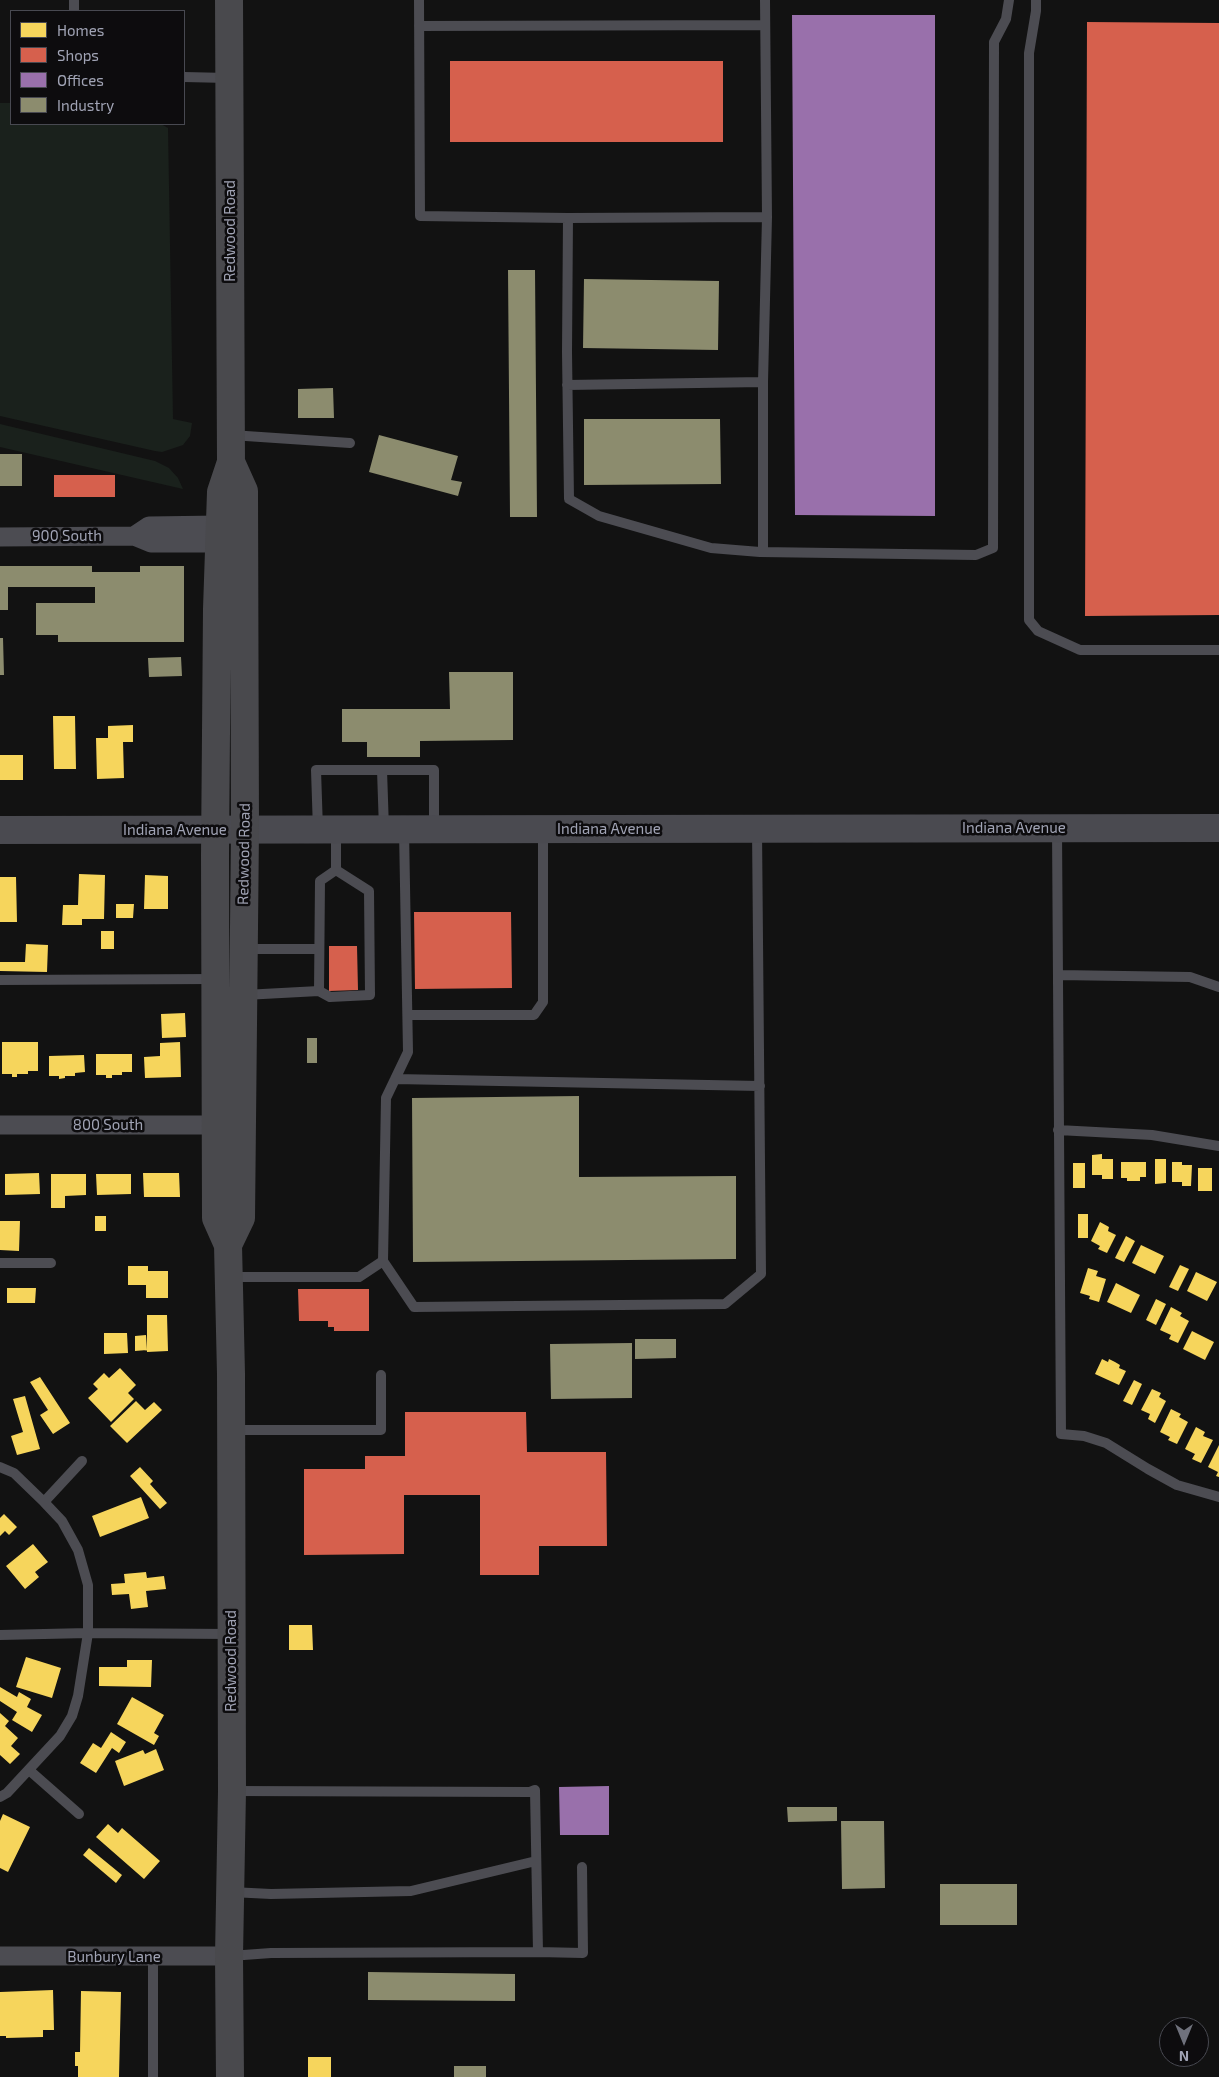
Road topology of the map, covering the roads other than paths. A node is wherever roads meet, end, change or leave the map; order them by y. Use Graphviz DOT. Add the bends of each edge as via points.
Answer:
graph roads {
  1 [pos="229,0"];
  2 [pos="419,0"];
  3 [pos="765,0"];
  4 [pos="1010,0"];
  5 [pos="1036,0"];
  6 [pos="765,25"];
  7 [pos="419,26"];
  8 [pos="185,77"];
  9 [pos="229,78"];
  10 [pos="767,217"];
  11 [pos="568,218"];
  12 [pos="763,382"];
  13 [pos="567,384"];
  14 [pos="231,435"];
  15 [pos="350,443"];
  16 [pos="231,462"];
  17 [pos="219,534"];
  18 [pos="0,537"];
  19 [pos="763,552"];
  20 [pos="1219,650"];
  21 [pos="382,770"];
  22 [pos="757,828"];
  23 [pos="1057,828"];
  24 [pos="1219,828"];
  25 [pos="543,829"];
  26 [pos="0,830"];
  27 [pos="215,830"];
  28 [pos="245,830"];
  29 [pos="327,830"];
  30 [pos="394,830"];
  31 [pos="434,830"];
  32 [pos="336,870"];
  33 [pos="244,949"];
  34 [pos="319,949"];
  35 [pos="1058,975"];
  36 [pos="216,979"];
  37 [pos="0,980"];
  38 [pos="1219,987"];
  39 [pos="319,991"];
  40 [pos="243,995"];
  41 [pos="408,1015"];
  42 [pos="395,1079"];
  43 [pos="760,1086"];
  44 [pos="0,1125"];
  45 [pos="217,1125"];
  46 [pos="1058,1130"];
  47 [pos="1219,1146"];
  48 [pos="228,1245"];
  49 [pos="383,1261"];
  50 [pos="0,1263"];
  51 [pos="51,1263"];
  52 [pos="228,1277"];
  53 [pos="381,1375"];
  54 [pos="231,1430"];
  55 [pos="82,1461"];
  56 [pos="0,1467"];
  57 [pos="1219,1497"];
  58 [pos="44,1502"];
  59 [pos="88,1633"];
  60 [pos="0,1634"];
  61 [pos="231,1634"];
  62 [pos="29,1770"];
  63 [pos="232,1792"];
  64 [pos="0,1797"];
  65 [pos="79,1814"];
  66 [pos="536,1862"];
  67 [pos="582,1867"];
  68 [pos="230,1892"];
  69 [pos="538,1952"];
  70 [pos="0,1956"];
  71 [pos="229,1956"];
  72 [pos="153,1957"];
  73 [pos="153,2077"];
  74 [pos="230,2077"];
  1 -- 9 [label="main road, Redwood Road"];
  2 -- 7 [label="lane"];
  3 -- 6 [label="lane"];
  4 -- 19 [label="lane" via="1006,19 994,42 993,548 976,555"];
  5 -- 20 [label="lane" via="1029,52 1029,620 1038,631 1080,650"];
  6 -- 7 [label="lane"];
  6 -- 10 [label="lane"];
  7 -- 11 [label="lane" via="420,216"];
  8 -- 9 [label="lane"];
  9 -- 14 [label="main road, Redwood Road"];
  10 -- 11 [label="lane"];
  10 -- 12 [label="lane"];
  11 -- 13 [label="lane"];
  12 -- 13 [label="lane"];
  12 -- 19 [label="lane"];
  13 -- 19 [label="lane" via="569,499 599,516 711,548"];
  14 -- 15 [label="lane"];
  14 -- 16 [label="main road, Redwood Road"];
  16 -- 17 [label="main road, Redwood Road" via="221,492"];
  16 -- 28 [label="main road, Redwood Road" via="244,491"];
  17 -- 18 [label="street, 900 South" via="149,526 134,536"];
  17 -- 27 [label="main road, Redwood Road"];
  21 -- 29 [label="lane" via="316,770"];
  21 -- 30 [label="lane"];
  21 -- 31 [label="lane" via="434,770"];
  22 -- 23 [label="street, Indiana Avenue"];
  22 -- 25 [label="street, Indiana Avenue"];
  22 -- 43 [label="lane"];
  23 -- 24 [label="street, Indiana Avenue"];
  23 -- 35 [label="lane"];
  25 -- 31 [label="street, Indiana Avenue"];
  25 -- 41 [label="lane" via="543,1002 534,1014"];
  26 -- 27 [label="street, Indiana Avenue"];
  27 -- 28 [label="street, Indiana Avenue"];
  27 -- 36 [label="main road, Redwood Road"];
  28 -- 29 [label="street, Indiana Avenue"];
  28 -- 33 [label="main road, Redwood Road"];
  29 -- 30 [label="street, Indiana Avenue"];
  29 -- 32 [label="lane"];
  30 -- 31 [label="street, Indiana Avenue"];
  30 -- 41 [label="lane"];
  32 -- 34 [label="lane" via="320,881"];
  32 -- 39 [label="lane" via="369,891 370,995 330,997"];
  33 -- 34 [label="lane"];
  33 -- 40 [label="main road, Redwood Road"];
  34 -- 39 [label="lane"];
  35 -- 38 [label="lane" via="1190,977"];
  35 -- 46 [label="lane"];
  36 -- 37 [label="lane"];
  36 -- 45 [label="main road, Redwood Road"];
  39 -- 40 [label="lane"];
  40 -- 48 [label="main road, Redwood Road" via="241,1218"];
  41 -- 42 [label="lane" via="408,1052"];
  42 -- 43 [label="lane"];
  42 -- 49 [label="lane" via="386,1098"];
  43 -- 49 [label="lane" via="761,1274 725,1304 414,1306"];
  44 -- 45 [label="street, 800 South"];
  45 -- 48 [label="main road, Redwood Road" via="216,1218"];
  46 -- 47 [label="lane" via="1176,1137"];
  46 -- 57 [label="lane" via="1061,1434 1084,1436 1106,1443 1177,1485"];
  48 -- 52 [label="main road, Redwood Road"];
  49 -- 52 [label="lane" via="359,1277"];
  50 -- 51 [label="lane"];
  52 -- 54 [label="main road, Redwood Road"];
  53 -- 54 [label="lane" via="381,1430"];
  54 -- 61 [label="main road, Redwood Road"];
  55 -- 58 [label="lane"];
  56 -- 58 [label="lane" via="14,1473"];
  58 -- 59 [label="lane" via="62,1521 78,1550 88,1585"];
  59 -- 60 [label="lane"];
  59 -- 61 [label="lane"];
  59 -- 62 [label="lane" via="72,1716 60,1736"];
  61 -- 63 [label="main road, Redwood Road"];
  62 -- 64 [label="lane"];
  62 -- 65 [label="lane"];
  63 -- 66 [label="lane" via="535,1790"];
  63 -- 68 [label="main road, Redwood Road"];
  66 -- 68 [label="lane" via="411,1892"];
  66 -- 69 [label="lane"];
  67 -- 69 [label="lane" via="583,1953"];
  68 -- 71 [label="main road, Redwood Road"];
  69 -- 71 [label="lane"];
  70 -- 72 [label="street, Bunbury Lane"];
  71 -- 72 [label="street, Bunbury Lane"];
  71 -- 74 [label="main road, Redwood Road"];
  72 -- 73 [label="lane"];
}
